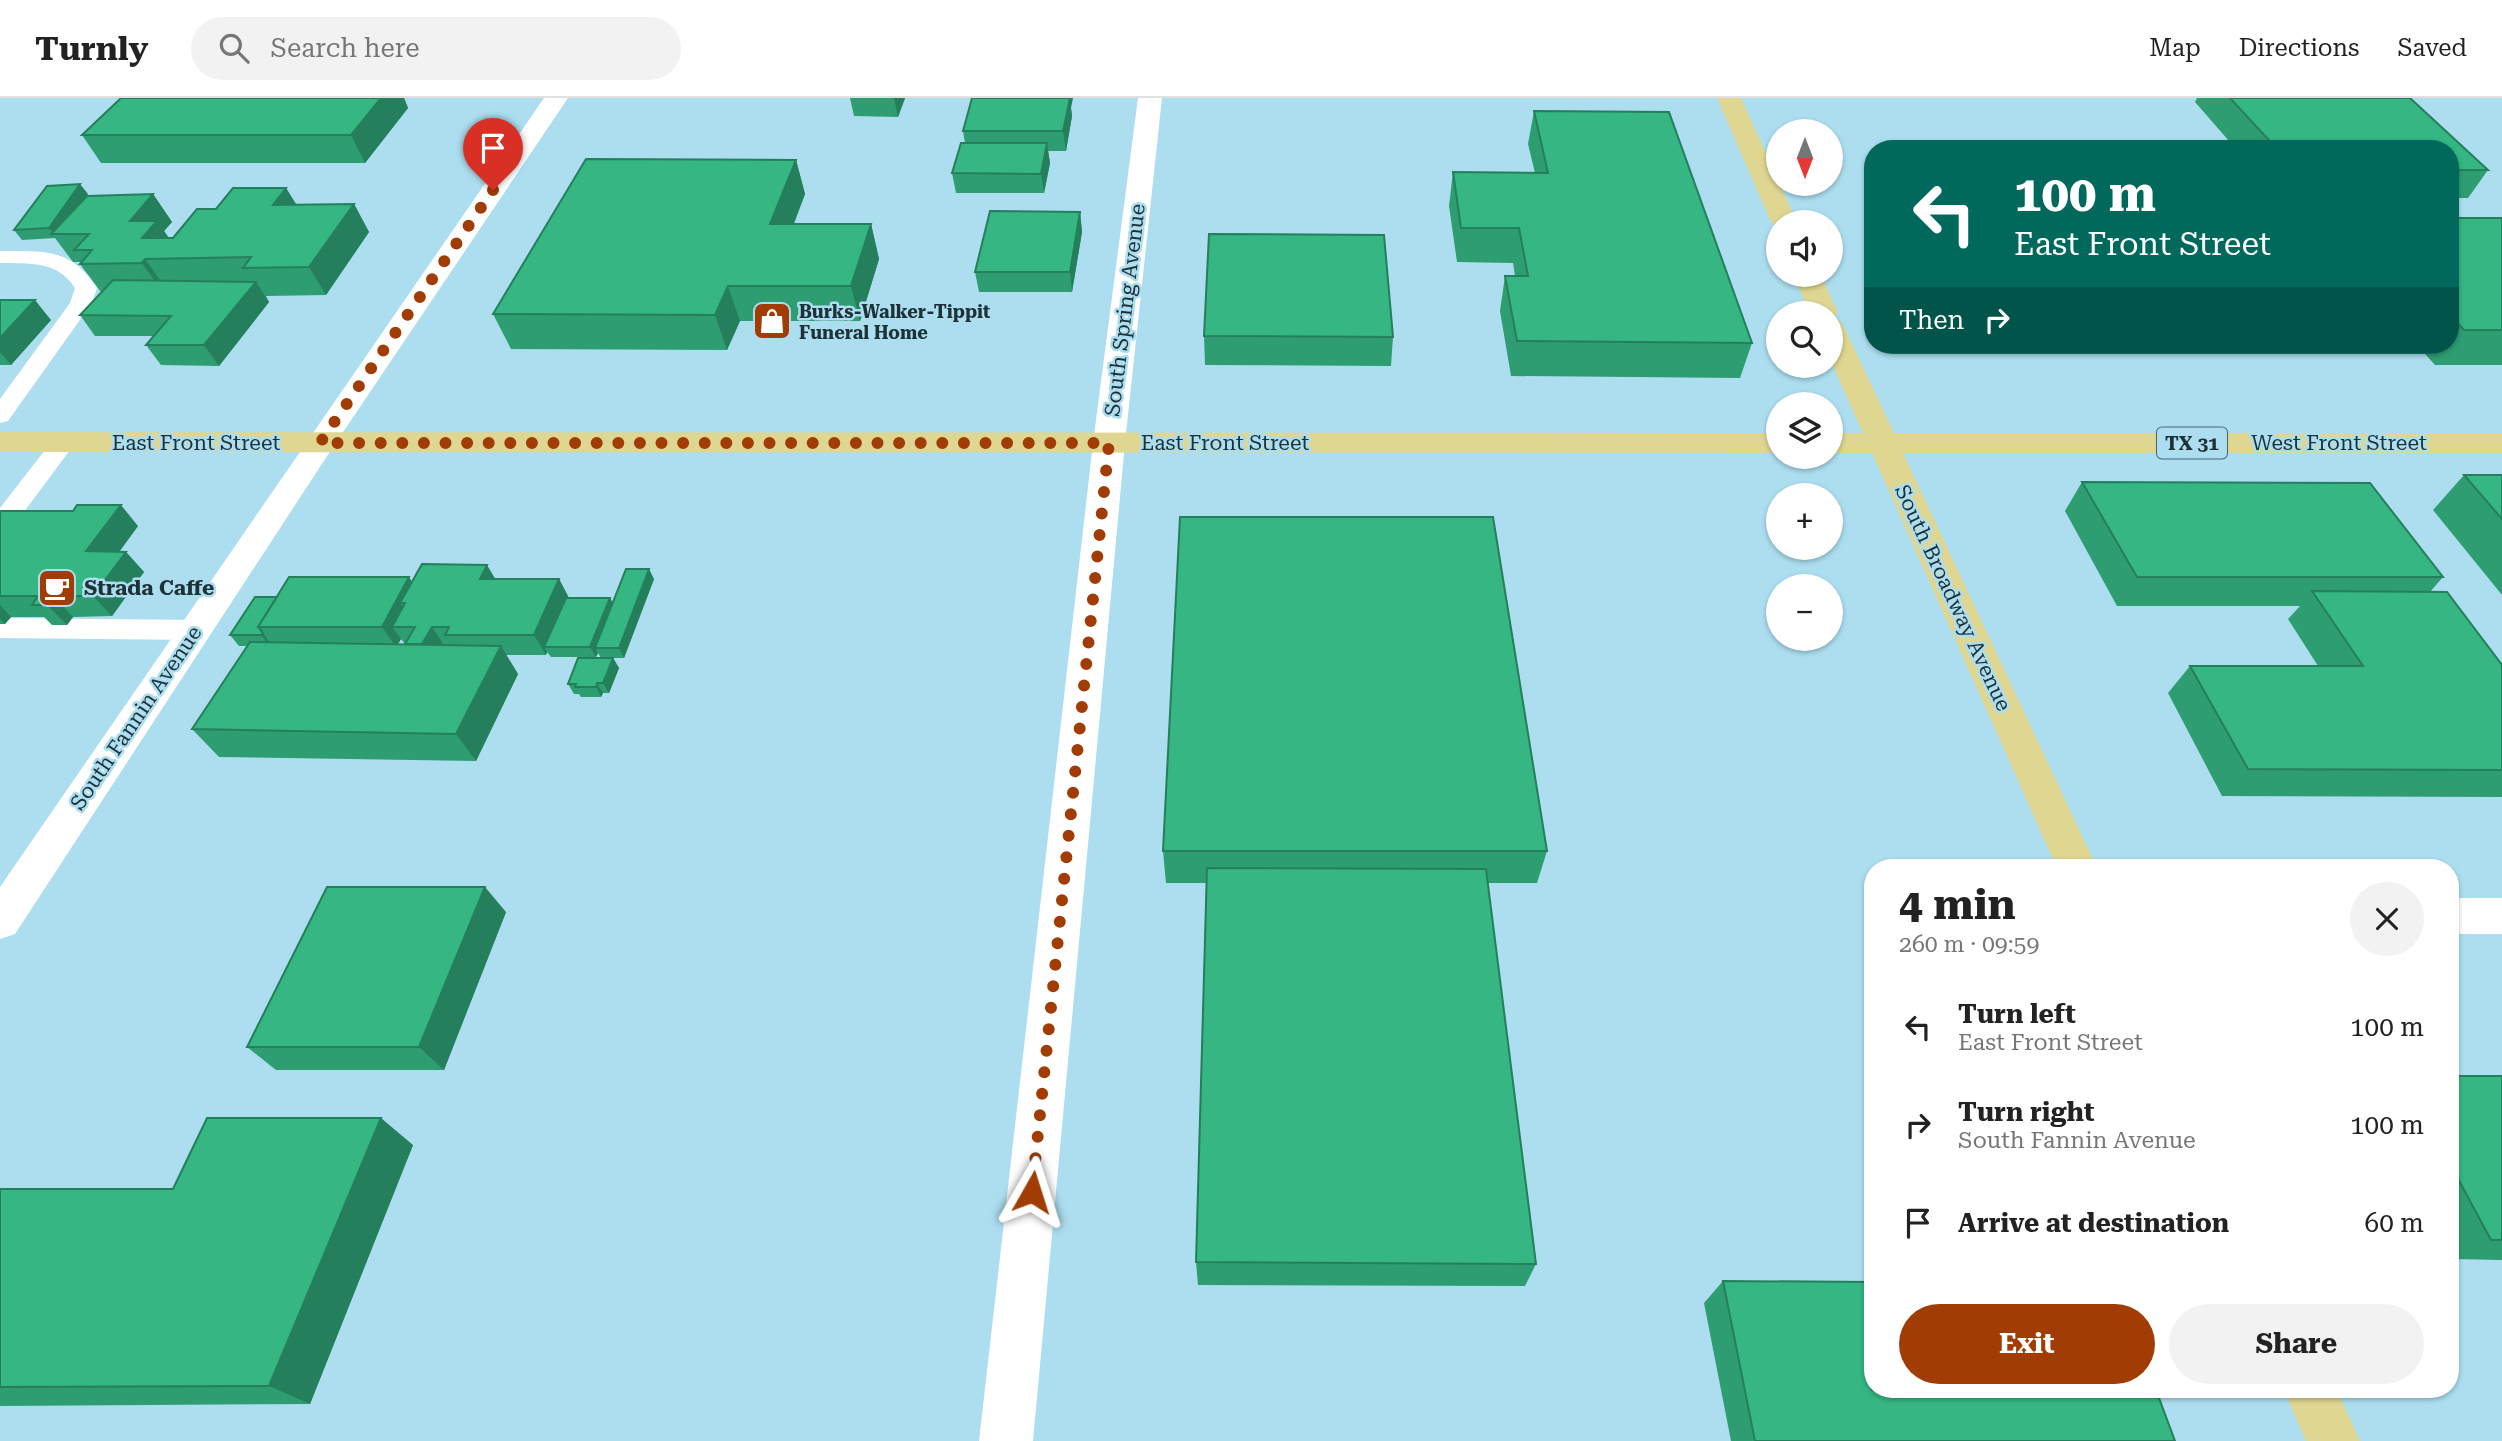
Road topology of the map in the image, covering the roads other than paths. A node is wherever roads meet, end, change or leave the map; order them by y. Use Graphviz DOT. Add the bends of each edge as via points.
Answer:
graph roads {
  1 [pos="556,98"];
  2 [pos="1150,98"];
  3 [pos="1729,98"];
  4 [pos="1779,210"];
  5 [pos="0,257"];
  6 [pos="1843,356"];
  7 [pos="0,416"];
  8 [pos="0,442"];
  9 [pos="64,442"];
  10 [pos="320,443"];
  11 [pos="1109,443"];
  12 [pos="1766,443"];
  13 [pos="1843,443"];
  14 [pos="1882,443"];
  15 [pos="2502,443"];
  16 [pos="0,526"];
  17 [pos="0,628"];
  18 [pos="195,630"];
  19 [pos="2073,859"];
  20 [pos="2459,916"];
  21 [pos="2502,916"];
  22 [pos="0,921"];
  23 [pos="2314,1398"];
  24 [pos="1006,1441"];
  25 [pos="2333,1441"];
  1 -- 10 [label="street, South Fannin Avenue"];
  2 -- 11 [label="street, South Spring Avenue"];
  3 -- 4 [label="main road"];
  5 -- 7 [label="lane" via="52,258 78,272 86,288 81,303"];
  6 -- 14 [label="main road, South Broadway Avenue"];
  8 -- 9 [label="main road, East Front Street"];
  9 -- 10 [label="main road, East Front Street"];
  9 -- 16 [label="lane"];
  10 -- 11 [label="main road, East Front Street"];
  10 -- 18 [label="street, South Fannin Avenue"];
  11 -- 12 [label="main road, East Front Street"];
  11 -- 24 [label="street, South Spring Avenue"];
  13 -- 14 [label="main road, TX 31"];
  14 -- 15 [label="main road, West Front Street / TX 31"];
  14 -- 19 [label="main road, South Broadway Avenue"];
  17 -- 18 [label="lane"];
  18 -- 22 [label="street, South Fannin Avenue"];
  20 -- 21 [label="street"];
  23 -- 25 [label="main road"];
}
